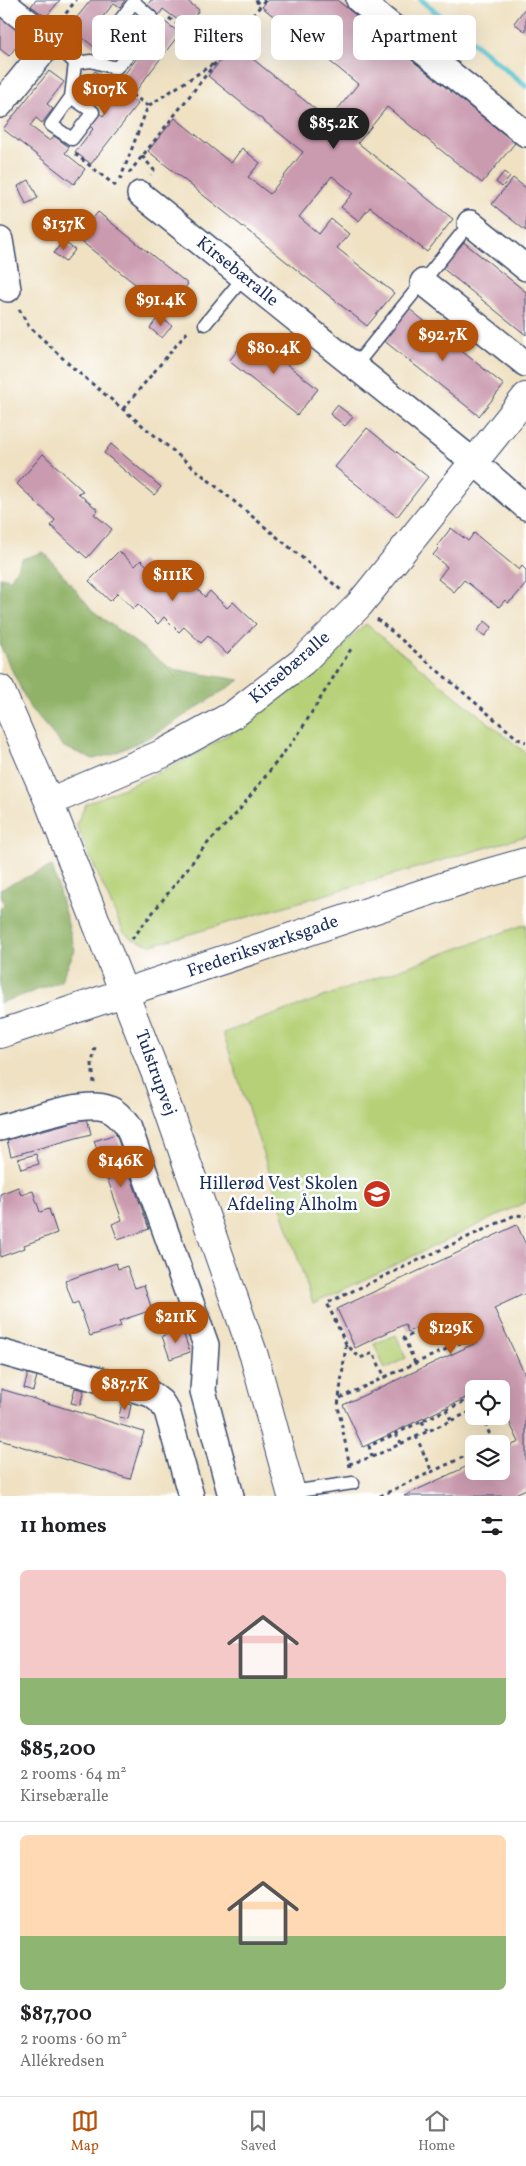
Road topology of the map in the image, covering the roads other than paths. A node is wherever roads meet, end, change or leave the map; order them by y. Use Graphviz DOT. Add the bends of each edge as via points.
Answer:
graph roads {
  1 [pos="359,0"];
  2 [pos="11,4"];
  3 [pos="23,15"];
  4 [pos="134,40"];
  5 [pos="37,60"];
  6 [pos="72,60"];
  7 [pos="124,60"];
  8 [pos="75,63"];
  9 [pos="71,97"];
  10 [pos="0,105"];
  11 [pos="526,134"];
  12 [pos="129,191"];
  13 [pos="470,223"];
  14 [pos="0,240"];
  15 [pos="526,268"];
  16 [pos="244,278"];
  17 [pos="423,282"];
  18 [pos="8,289"];
  19 [pos="205,324"];
  20 [pos="526,364"];
  21 [pos="355,366"];
  22 [pos="526,397"];
  23 [pos="474,462"];
  24 [pos="526,506"];
  25 [pos="0,689"];
  26 [pos="49,802"];
  27 [pos="526,862"];
  28 [pos="126,993"];
  29 [pos="0,1034"];
  30 [pos="0,1128"];
  31 [pos="0,1352"];
  32 [pos="222,1463"];
  33 [pos="353,1482"];
  34 [pos="188,1484"];
  35 [pos="291,1494"];
  36 [pos="230,1496"];
  1 -- 11 [label="street"];
  2 -- 3 [label="street"];
  4 -- 4 [label="lane" via="118,23 134,2 152,18"];
  5 -- 10 [label="street"];
  6 -- 8 [label="lane"];
  7 -- 8 [label="lane" via="116,68 91,60"];
  8 -- 9 [label="lane"];
  9 -- 9 [label="lane" via="93,112 72,139 51,125"];
  12 -- 16 [label="street, Kirsebæralle"];
  13 -- 15 [label="street"];
  13 -- 17 [label="lane"];
  14 -- 18 [label="street"];
  16 -- 19 [label="lane"];
  16 -- 21 [label="street, Kirsebæralle"];
  17 -- 20 [label="street"];
  17 -- 21 [label="lane"];
  21 -- 23 [label="street, Kirsebæralle"];
  22 -- 23 [label="street, Kirsebæralle"];
  23 -- 24 [label="street"];
  23 -- 26 [label="street, Kirsebæralle" via="359,604 302,662 233,715 164,753"];
  25 -- 26 [label="street, Tulstrupvej"];
  26 -- 28 [label="street, Tulstrupvej"];
  27 -- 28 [label="street, Frederiksværksgade" via="463,880"];
  28 -- 29 [label="street, Frederiksværksgade"];
  28 -- 35 [label="street, Tulstrupvej" via="254,1356"];
  30 -- 32 [label="street" via="87,1104 106,1107 117,1113 128,1126 206,1345 203,1391"];
  31 -- 34 [label="street" via="150,1394 167,1411"];
  32 -- 34 [label="street"];
  32 -- 36 [label="street"];
  33 -- 35 [label="lane"];
}
